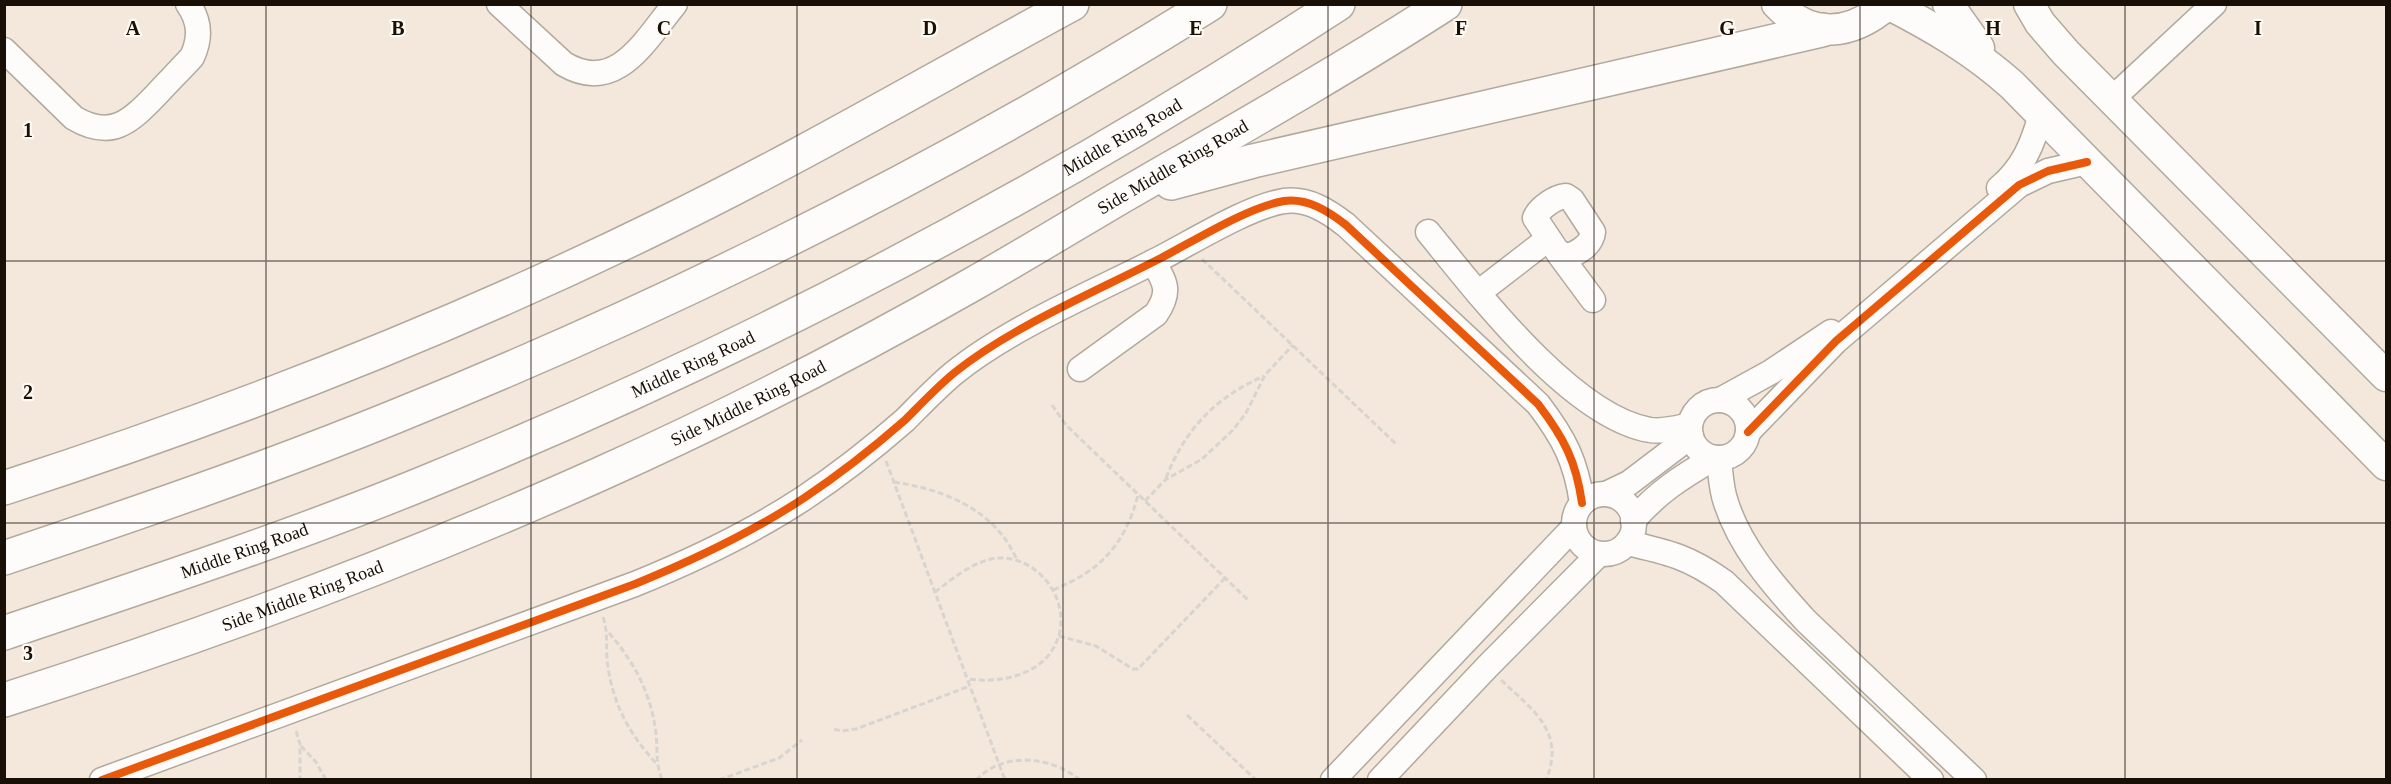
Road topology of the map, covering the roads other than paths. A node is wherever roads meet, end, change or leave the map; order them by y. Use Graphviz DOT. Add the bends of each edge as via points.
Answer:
graph roads {
  1 [pos="188,4"];
  2 [pos="499,4"];
  3 [pos="675,4"];
  4 [pos="1054,4"];
  5 [pos="1072,4"];
  6 [pos="1210,4"];
  7 [pos="1338,4"];
  8 [pos="1444,4"];
  9 [pos="1777,4"];
  10 [pos="1888,4"];
  11 [pos="1948,4"];
  12 [pos="2214,4"];
  13 [pos="2030,11"];
  14 [pos="1822,30"];
  15 [pos="1015,35"];
  16 [pos="4,50"];
  17 [pos="1999,73"];
  18 [pos="2112,99"];
  19 [pos="2041,114"];
  20 [pos="2087,162"];
  21 [pos="1117,199"];
  22 [pos="1428,232"];
  23 [pos="1153,262"];
  24 [pos="1478,293"];
  25 [pos="1593,300"];
  26 [pos="1080,369"];
  27 [pos="2386,376"];
  28 [pos="1720,400"];
  29 [pos="1690,431"];
  30 [pos="1748,432"];
  31 [pos="1716,458"];
  32 [pos="2386,465"];
  33 [pos="4,488"];
  34 [pos="1606,494"];
  35 [pos="1582,503"];
  36 [pos="1574,527"];
  37 [pos="1630,532"];
  38 [pos="1599,554"];
  39 [pos="4,558"];
  40 [pos="4,633"];
  41 [pos="4,700"];
  42 [pos="102,780"];
  43 [pos="1333,780"];
  44 [pos="1380,780"];
  45 [pos="1931,780"];
  46 [pos="1974,780"];
  1 -- 16 [label="street" via="198,23 197,46 192,57 138,114 114,127 86,125 74,118"];
  2 -- 3 [label="street" via="564,64 590,74 604,73 628,60"];
  4 -- 15 [label="highway"];
  5 -- 15 [label="highway"];
  6 -- 39 [label="highway" via="911,176 617,321 316,448"];
  7 -- 40 [label="highway, Middle Ring Road" via="1161,115 987,214 820,303 649,386 344,515"];
  8 -- 21 [label="highway, Side Middle Ring Road" via="1329,77"];
  9 -- 14 [label="main road" via="1797,22"];
  10 -- 14 [label="main road" via="1859,24"];
  10 -- 17 [label="main road" via="1935,28"];
  11 -- 17 [label="main road"];
  12 -- 18 [label="street"];
  13 -- 18 [label="main road"];
  14 -- 21 [label="highway" via="1235,166"];
  15 -- 33 [label="highway" via="752,180 513,294 290,388"];
  17 -- 19 [label="main road"];
  18 -- 27 [label="main road"];
  19 -- 20 [label="main road"];
  19 -- 28 [label="street" via="2025,159 2011,178 1829,333"];
  20 -- 30 [label="street" via="2048,171 2019,184 1836,341"];
  20 -- 32 [label="main road"];
  21 -- 41 [label="highway, Side Middle Ring Road" via="847,353 601,473 359,575"];
  22 -- 24 [label="street"];
  23 -- 26 [label="street" via="1165,281 1163,304 1156,314"];
  23 -- 35 [label="street" via="1266,206 1286,201 1308,203 1328,211 1538,405 1568,449 1578,474"];
  23 -- 42 [label="street" via="981,354 954,373 879,442 804,497 684,564"];
  24 -- 25 [label="street" via="1554,246"];
  24 -- 29 [label="street" via="1587,401 1628,424 1650,430"];
  28 -- 29 [label="street" via="1701,406"];
  28 -- 30 [label="street" via="1741,411"];
  29 -- 31 [label="street" via="1695,446"];
  29 -- 34 [label="street" via="1629,483"];
  30 -- 31 [label="street" via="1738,451"];
  31 -- 37 [label="street" via="1650,501"];
  31 -- 46 [label="street" via="1733,522 1785,598"];
  34 -- 35 [label="street"];
  34 -- 37 [label="street" via="1624,503"];
  35 -- 36 [label="street"];
  36 -- 38 [label="street" via="1582,545"];
  36 -- 43 [label="street"];
  37 -- 38 [label="street" via="1619,550"];
  37 -- 45 [label="street" via="1701,566 1724,582"];
  38 -- 44 [label="street"];
}
